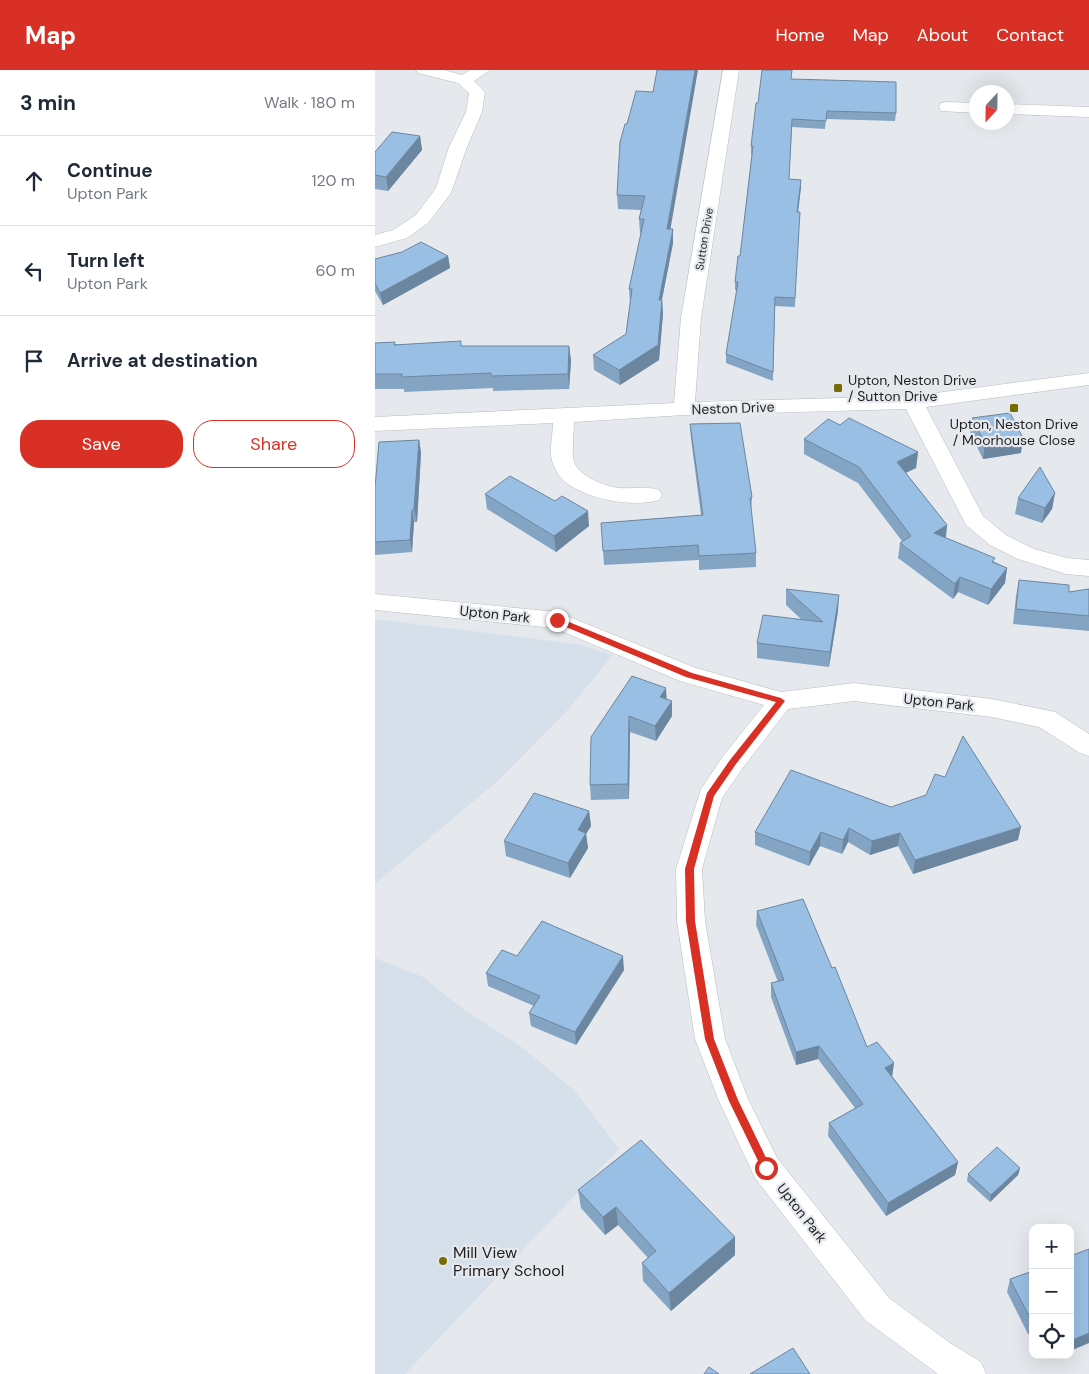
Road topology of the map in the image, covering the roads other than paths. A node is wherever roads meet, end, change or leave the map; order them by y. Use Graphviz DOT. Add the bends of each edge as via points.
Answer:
graph roads {
  1 [pos="424,70"];
  2 [pos="482,70"];
  3 [pos="731,70"];
  4 [pos="464,80"];
  5 [pos="947,107"];
  6 [pos="969,108"];
  7 [pos="1014,110"];
  8 [pos="1089,112"];
  9 [pos="375,241"];
  10 [pos="1089,379"];
  11 [pos="913,402"];
  12 [pos="684,409"];
  13 [pos="564,416"];
  14 [pos="375,424"];
  15 [pos="652,494"];
  16 [pos="1089,568"];
  17 [pos="375,602"];
  18 [pos="781,701"];
  19 [pos="1089,746"];
  20 [pos="969,1374"];
  1 -- 4 [label="street"];
  2 -- 4 [label="street"];
  3 -- 12 [label="street, Sutton Drive" via="691,318"];
  4 -- 9 [label="street" via="477,92 477,102 445,188 422,220 400,234"];
  5 -- 6 [label="street"];
  7 -- 8 [label="street"];
  10 -- 11 [label="street, Neston Drive"];
  11 -- 12 [label="street, Neston Drive"];
  11 -- 16 [label="street" via="974,520 998,540 1026,554 1066,566"];
  12 -- 13 [label="street, Neston Drive"];
  13 -- 14 [label="street, Neston Drive"];
  13 -- 15 [label="street" via="563,459 568,474 587,485 617,495"];
  17 -- 18 [label="street, Upton Park" via="557,620 689,675"];
  18 -- 19 [label="street, Upton Park" via="854,692 992,708 1046,719"];
  18 -- 20 [label="street, Upton Park" via="710,796 689,869 691,921 709,1039 766,1168 877,1308 938,1356"];
}
